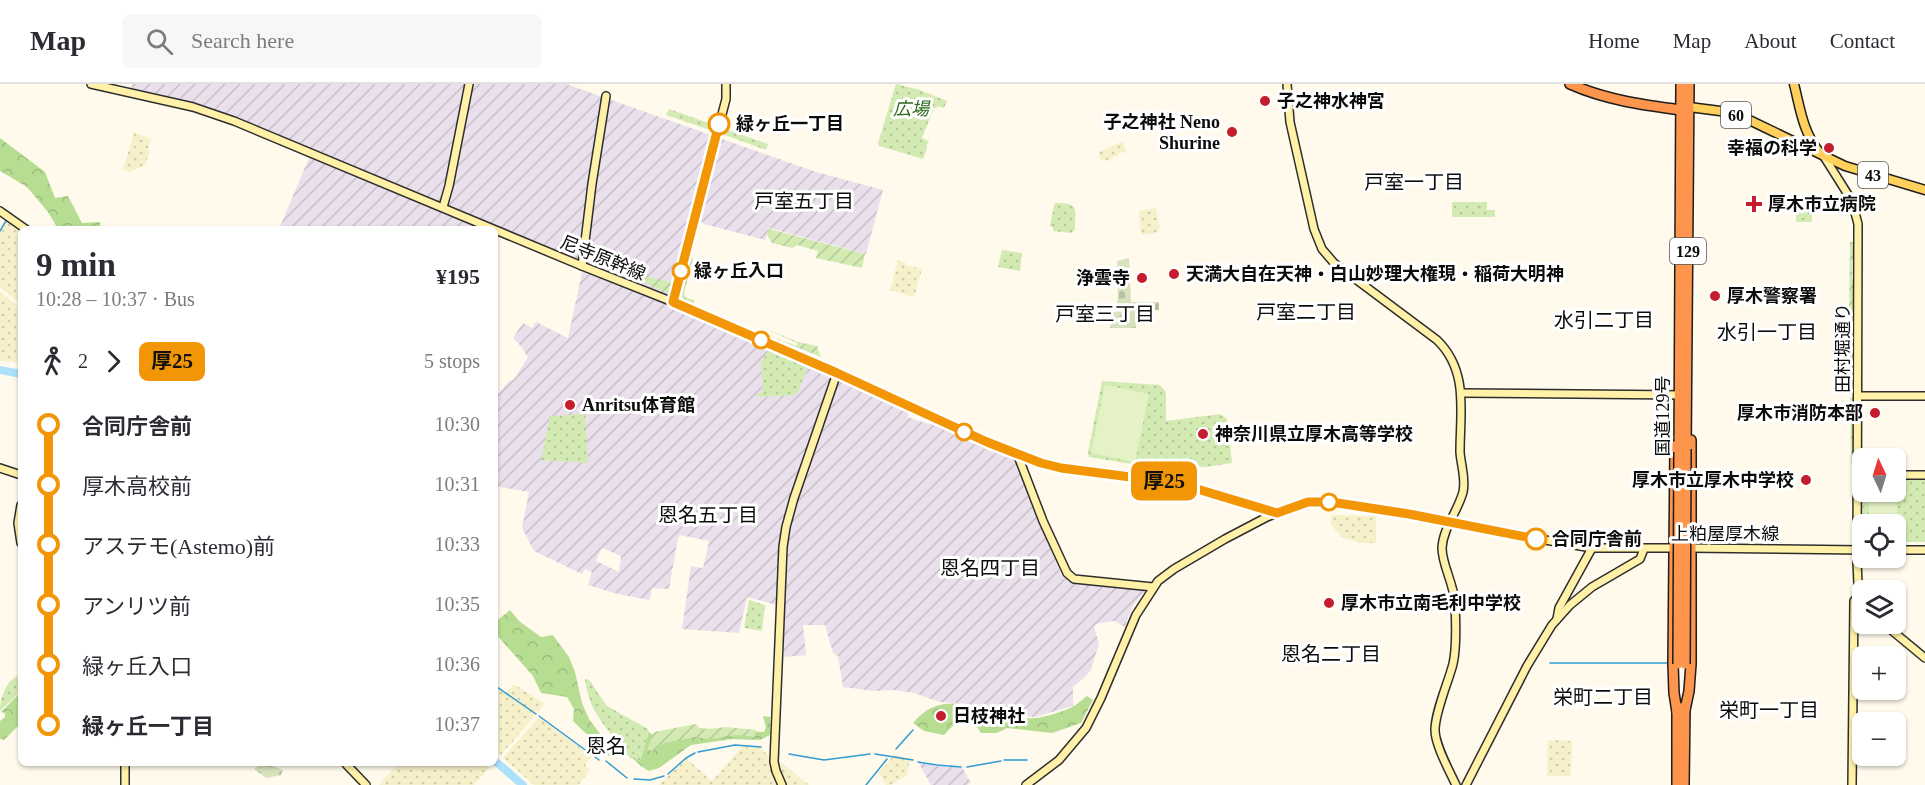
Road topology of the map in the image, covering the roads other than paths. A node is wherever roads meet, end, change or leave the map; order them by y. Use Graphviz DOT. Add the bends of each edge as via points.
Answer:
graph roads {
  1 [pos="91,84"];
  2 [pos="469,84"];
  3 [pos="726,84"];
  4 [pos="1287,84"];
  5 [pos="1570,84"];
  6 [pos="1585,84"];
  7 [pos="1794,84"];
  8 [pos="1685,88"];
  9 [pos="606,96"];
  10 [pos="1684,107"];
  11 [pos="1810,139"];
  12 [pos="1802,145"];
  13 [pos="1823,155"];
  14 [pos="1845,166"];
  15 [pos="1837,177"];
  16 [pos="1925,190"];
  17 [pos="443,207"];
  18 [pos="0,211"];
  19 [pos="21,226"];
  20 [pos="488,226"];
  21 [pos="498,230"];
  22 [pos="582,266"];
  23 [pos="673,302"];
  24 [pos="837,373"];
  25 [pos="1461,393"];
  26 [pos="1683,395"];
  27 [pos="1858,396"];
  28 [pos="1925,396"];
  29 [pos="1679,420"];
  30 [pos="1859,448"];
  31 [pos="1683,450"];
  32 [pos="1018,456"];
  33 [pos="0,468"];
  34 [pos="18,474"];
  35 [pos="1906,475"];
  36 [pos="1925,475"];
  37 [pos="1277,513"];
  38 [pos="1451,522"];
  39 [pos="1592,548"];
  40 [pos="1674,548"];
  41 [pos="1644,549"];
  42 [pos="1691,549"];
  43 [pos="1852,550"];
  44 [pos="1906,550"];
  45 [pos="1925,550"];
  46 [pos="1153,587"];
  47 [pos="1564,597"];
  48 [pos="1570,605"];
  49 [pos="1557,619"];
  50 [pos="1854,634"];
  51 [pos="1896,634"];
  52 [pos="1925,658"];
  53 [pos="1681,711"];
  54 [pos="125,766"];
  55 [pos="348,766"];
  56 [pos="125,785"];
  57 [pos="366,785"];
  58 [pos="782,785"];
  59 [pos="1026,785"];
  60 [pos="1456,785"];
  61 [pos="1466,785"];
  62 [pos="1677,785"];
  63 [pos="1684,785"];
  64 [pos="1852,785"];
  1 -- 17 [label="street, 尼寺原幹線" via="224,117"];
  2 -- 17 [label="street"];
  3 -- 23 [label="street" via="726,99"];
  4 -- 25 [label="street" via="1293,142 1322,249 1334,263 1444,346 1456,369"];
  5 -- 10 [label="highway" via="1628,102"];
  6 -- 10 [label="highway"];
  7 -- 11 [label="main road, 43"];
  8 -- 10 [label="highway, 国道129号 / 129"];
  9 -- 22 [label="street"];
  10 -- 12 [label="main road, 60" via="1728,112"];
  10 -- 26 [label="highway, 国道129号 / 129"];
  11 -- 12 [label="main road"];
  11 -- 13 [label="main road, 43"];
  12 -- 13 [label="main road, 60"];
  13 -- 14 [label="main road, 43"];
  13 -- 15 [label="street, 田村堀通り"];
  14 -- 15 [label="street" via="1838,169"];
  14 -- 16 [label="main road, 43"];
  15 -- 27 [label="street, 田村堀通り" via="1854,203 1858,224"];
  17 -- 20 [label="street, 尼寺原幹線"];
  18 -- 19 [label="street"];
  21 -- 22 [label="street, 尼寺原幹線"];
  22 -- 23 [label="street, 尼寺原幹線"];
  23 -- 24 [label="street, 尼寺原幹線"];
  24 -- 32 [label="street, 尼寺原幹線"];
  24 -- 58 [label="street" via="794,498 783,547 774,762"];
  25 -- 26 [label="street"];
  25 -- 38 [label="street" via="1460,455 1465,483"];
  26 -- 29 [label="highway, 国道129号 / 129"];
  26 -- 31 [label="highway, 国道129号 / 129"];
  26 -- 42 [label="highway, 129" via="1692,449"];
  27 -- 28 [label="street"];
  27 -- 30 [label="street, 田村堀通り"];
  29 -- 31 [label="highway, 国道129号 / 129"];
  29 -- 40 [label="highway, 129" via="1674,448"];
  31 -- 53 [label="highway, 国道129号 / 129, bridge"];
  32 -- 37 [label="street, 尼寺原幹線" via="1061,468 1177,483"];
  32 -- 46 [label="street" via="1067,573 1074,579"];
  33 -- 34 [label="street"];
  35 -- 36 [label="street"];
  37 -- 38 [label="street" via="1308,502 1324,502"];
  37 -- 46 [label="street" via="1182,564"];
  38 -- 39 [label="street"];
  38 -- 60 [label="street" via="1442,546 1455,598 1455,650 1435,731"];
  39 -- 41 [label="street, 上粕屋厚木線"];
  39 -- 47 [label="street"];
  40 -- 41 [label="street, 上粕屋厚木線"];
  40 -- 42 [label="street, 上粕屋厚木線"];
  40 -- 53 [label="highway, 129" via="1674,693"];
  41 -- 48 [label="street" via="1636,562 1592,587"];
  42 -- 43 [label="street, 上粕屋厚木線"];
  42 -- 53 [label="highway, 129" via="1691,664 1689,691"];
  44 -- 45 [label="street"];
  46 -- 59 [label="street" via="1136,615 1086,728 1059,760"];
  47 -- 48 [label="street" via="1565,604"];
  47 -- 49 [label="street"];
  48 -- 49 [label="street"];
  49 -- 61 [label="street" via="1541,640"];
  50 -- 64 [label="street"];
  51 -- 52 [label="street"];
  53 -- 62 [label="highway, 国道129号 / 129"];
  53 -- 63 [label="highway, 国道129号 / 129"];
  54 -- 56 [label="street"];
  55 -- 57 [label="street"];
}
